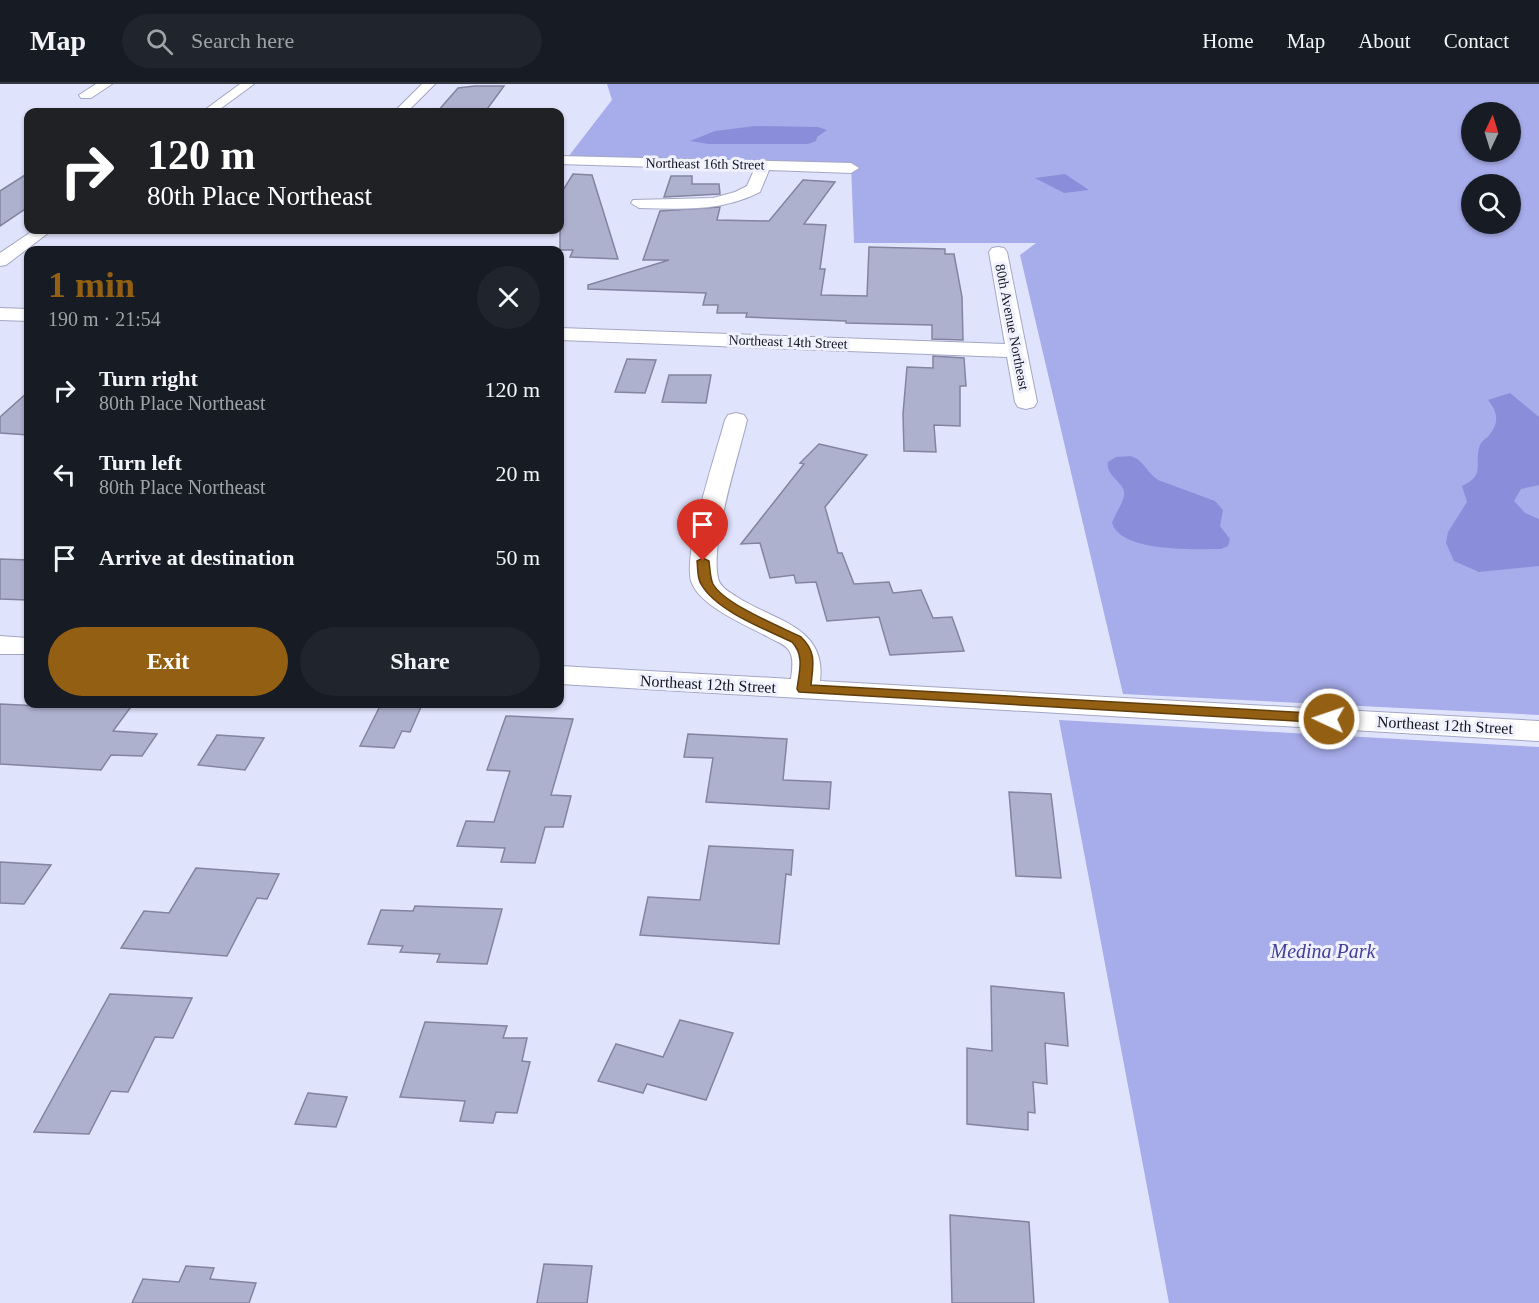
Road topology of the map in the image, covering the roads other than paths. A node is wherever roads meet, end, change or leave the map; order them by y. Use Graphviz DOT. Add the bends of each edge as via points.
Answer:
graph roads {
  1 [pos="106,84"];
  2 [pos="248,84"];
  3 [pos="429,84"];
  4 [pos="86,95"];
  5 [pos="214,108"];
  6 [pos="404,108"];
  7 [pos="564,160"];
  8 [pos="764,165"];
  9 [pos="851,168"];
  10 [pos="639,203"];
  11 [pos="38,234"];
  12 [pos="998,252"];
  13 [pos="0,261"];
  14 [pos="0,314"];
  15 [pos="24,315"];
  16 [pos="564,334"];
  17 [pos="1016,351"];
  18 [pos="1026,402"];
  19 [pos="736,420"];
  20 [pos="0,645"];
  21 [pos="24,646"];
  22 [pos="564,675"];
  23 [pos="804,689"];
  24 [pos="1539,730"];
  1 -- 4 [label="street"];
  2 -- 5 [label="street"];
  3 -- 6 [label="street"];
  7 -- 8 [label="street, Northeast 16th Street"];
  8 -- 9 [label="street, Northeast 16th Street"];
  8 -- 10 [label="street" via="754,189 732,199"];
  11 -- 13 [label="street"];
  12 -- 17 [label="street, 80th Avenue Northeast"];
  14 -- 15 [label="street"];
  16 -- 17 [label="street, Northeast 14th Street"];
  17 -- 18 [label="street, 80th Avenue Northeast"];
  19 -- 23 [label="street" via="711,517 703,561 705,582 715,595 741,612 803,646 808,656"];
  20 -- 21 [label="street"];
  22 -- 23 [label="street, Northeast 12th Street"];
  23 -- 24 [label="street, Northeast 12th Street"];
}
